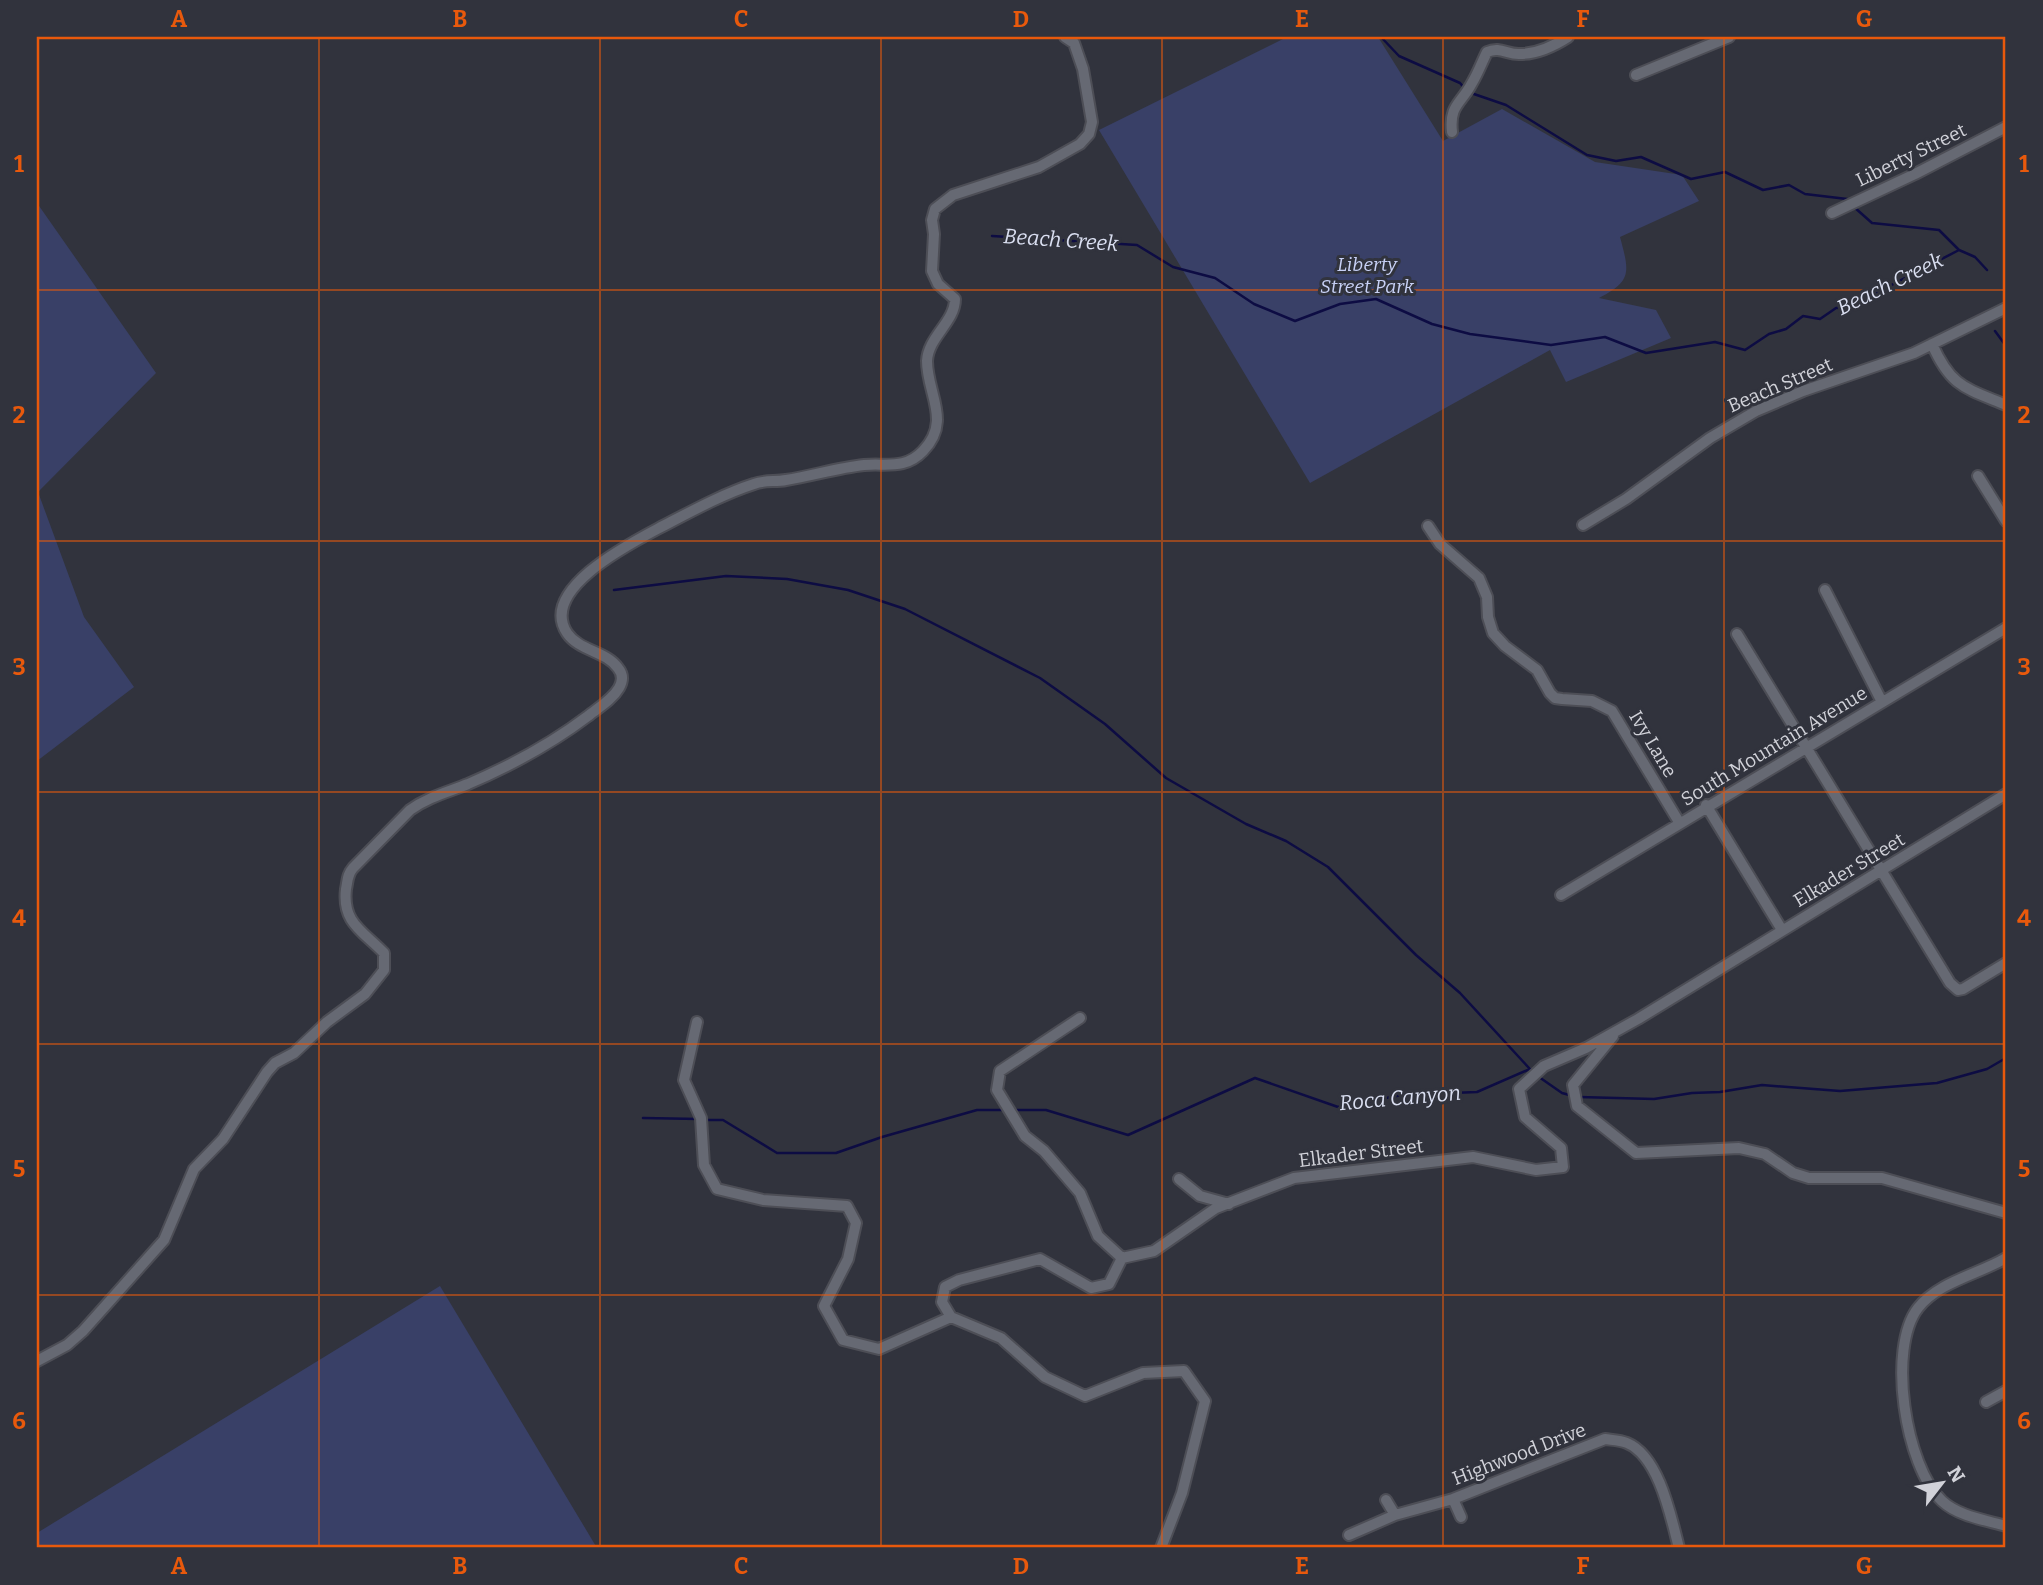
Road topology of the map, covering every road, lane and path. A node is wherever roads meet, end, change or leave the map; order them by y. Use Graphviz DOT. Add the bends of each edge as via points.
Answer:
graph roads {
  1 [pos="1065,37"];
  2 [pos="1568,37"];
  3 [pos="1729,37"];
  4 [pos="1636,75"];
  5 [pos="2006,127"];
  6 [pos="1452,132"];
  7 [pos="1832,213"];
  8 [pos="2006,308"];
  9 [pos="1932,344"];
  10 [pos="2006,405"];
  11 [pos="1978,476"];
  12 [pos="2006,521"];
  13 [pos="1583,525"];
  14 [pos="1428,526"];
  15 [pos="1825,590"];
  16 [pos="2006,628"];
  17 [pos="1737,634"];
  18 [pos="1882,702"];
  19 [pos="1805,746"];
  20 [pos="2006,794"];
  21 [pos="1706,805"];
  22 [pos="1679,822"];
  23 [pos="1880,872"];
  24 [pos="1561,895"];
  25 [pos="1782,930"];
  26 [pos="2006,963"];
  27 [pos="1080,1018"];
  28 [pos="696,1022"];
  29 [pos="1618,1030"];
  30 [pos="1180,1179"];
  31 [pos="1229,1203"];
  32 [pos="2006,1213"];
  33 [pos="1122,1258"];
  34 [pos="2006,1258"];
  35 [pos="951,1317"];
  36 [pos="37,1361"];
  37 [pos="2006,1391"];
  38 [pos="1986,1402"];
  39 [pos="1453,1499"];
  40 [pos="1387,1500"];
  41 [pos="1395,1515"];
  42 [pos="1461,1517"];
  43 [pos="2006,1526"];
  44 [pos="1349,1535"];
  45 [pos="1161,1548"];
  46 [pos="1679,1548"];
  1 -- 36 [label="street" via="1074,43 1083,69 1092,122 1089,134 1039,167 953,195 935,209 932,271 955,303 929,350 927,361 938,409 925,449 907,463 757,482 614,553 573,587 561,607 566,632 619,669 619,688 550,743 421,802 353,868 347,875 346,909 358,929 384,953 384,970 365,994 294,1053 275,1063 223,1139 194,1169 164,1240 83,1331"];
  2 -- 6 [label="street" via="1532,53 1487,52 1452,111"];
  3 -- 4 [label="street"];
  5 -- 7 [label="street, Liberty Street"];
  8 -- 9 [label="street, Beach Street"];
  9 -- 10 [label="street" via="1944,370 1957,384"];
  9 -- 13 [label="street, Beach Street" via="1756,411"];
  11 -- 12 [label="street"];
  14 -- 22 [label="street, Ivy Lane" via="1445,550 1479,578 1493,633 1537,670 1550,693 1555,698 1592,701 1612,711"];
  15 -- 18 [label="street"];
  16 -- 18 [label="street, South Mountain Avenue"];
  17 -- 19 [label="street"];
  18 -- 19 [label="street, South Mountain Avenue"];
  19 -- 21 [label="street, South Mountain Avenue"];
  19 -- 23 [label="street"];
  20 -- 23 [label="street, Elkader Street"];
  21 -- 22 [label="street, South Mountain Avenue"];
  21 -- 25 [label="street"];
  22 -- 24 [label="street, South Mountain Avenue"];
  23 -- 25 [label="street, Elkader Street"];
  23 -- 26 [label="street" via="1958,990"];
  25 -- 29 [label="street, Elkader Street"];
  27 -- 33 [label="street" via="1000,1071 998,1090 1025,1136 1045,1151 1080,1193 1098,1236"];
  28 -- 35 [label="street" via="684,1080 701,1118 704,1165 717,1189 763,1200 847,1206 856,1223 848,1259 824,1306 843,1340 879,1349"];
  29 -- 31 [label="street, Elkader Street" via="1544,1066 1519,1089 1525,1117 1561,1148 1563,1167 1536,1170 1473,1157 1294,1178"];
  29 -- 32 [label="street" via="1573,1085 1577,1106 1636,1153 1739,1148 1765,1154 1809,1178 1882,1178"];
  30 -- 31 [label="street" via="1200,1196"];
  31 -- 33 [label="street, Elkader Street" via="1154,1251"];
  33 -- 35 [label="street" via="1109,1284 1091,1288 1040,1259 959,1280 945,1287 942,1302"];
  34 -- 43 [label="street" via="1940,1289 1919,1306 1906,1331 1902,1392 1909,1433 1934,1492 1956,1511"];
  35 -- 45 [label="street" via="1001,1338 1045,1377 1085,1396 1143,1373 1184,1371 1205,1401 1182,1493"];
  37 -- 38 [label="street"];
  39 -- 41 [label="street, Highwood Drive"];
  39 -- 42 [label="street"];
  39 -- 46 [label="street, Highwood Drive" via="1605,1440 1626,1442 1650,1464 1670,1511"];
  40 -- 41 [label="street"];
  41 -- 44 [label="street, Highwood Drive"];
}
